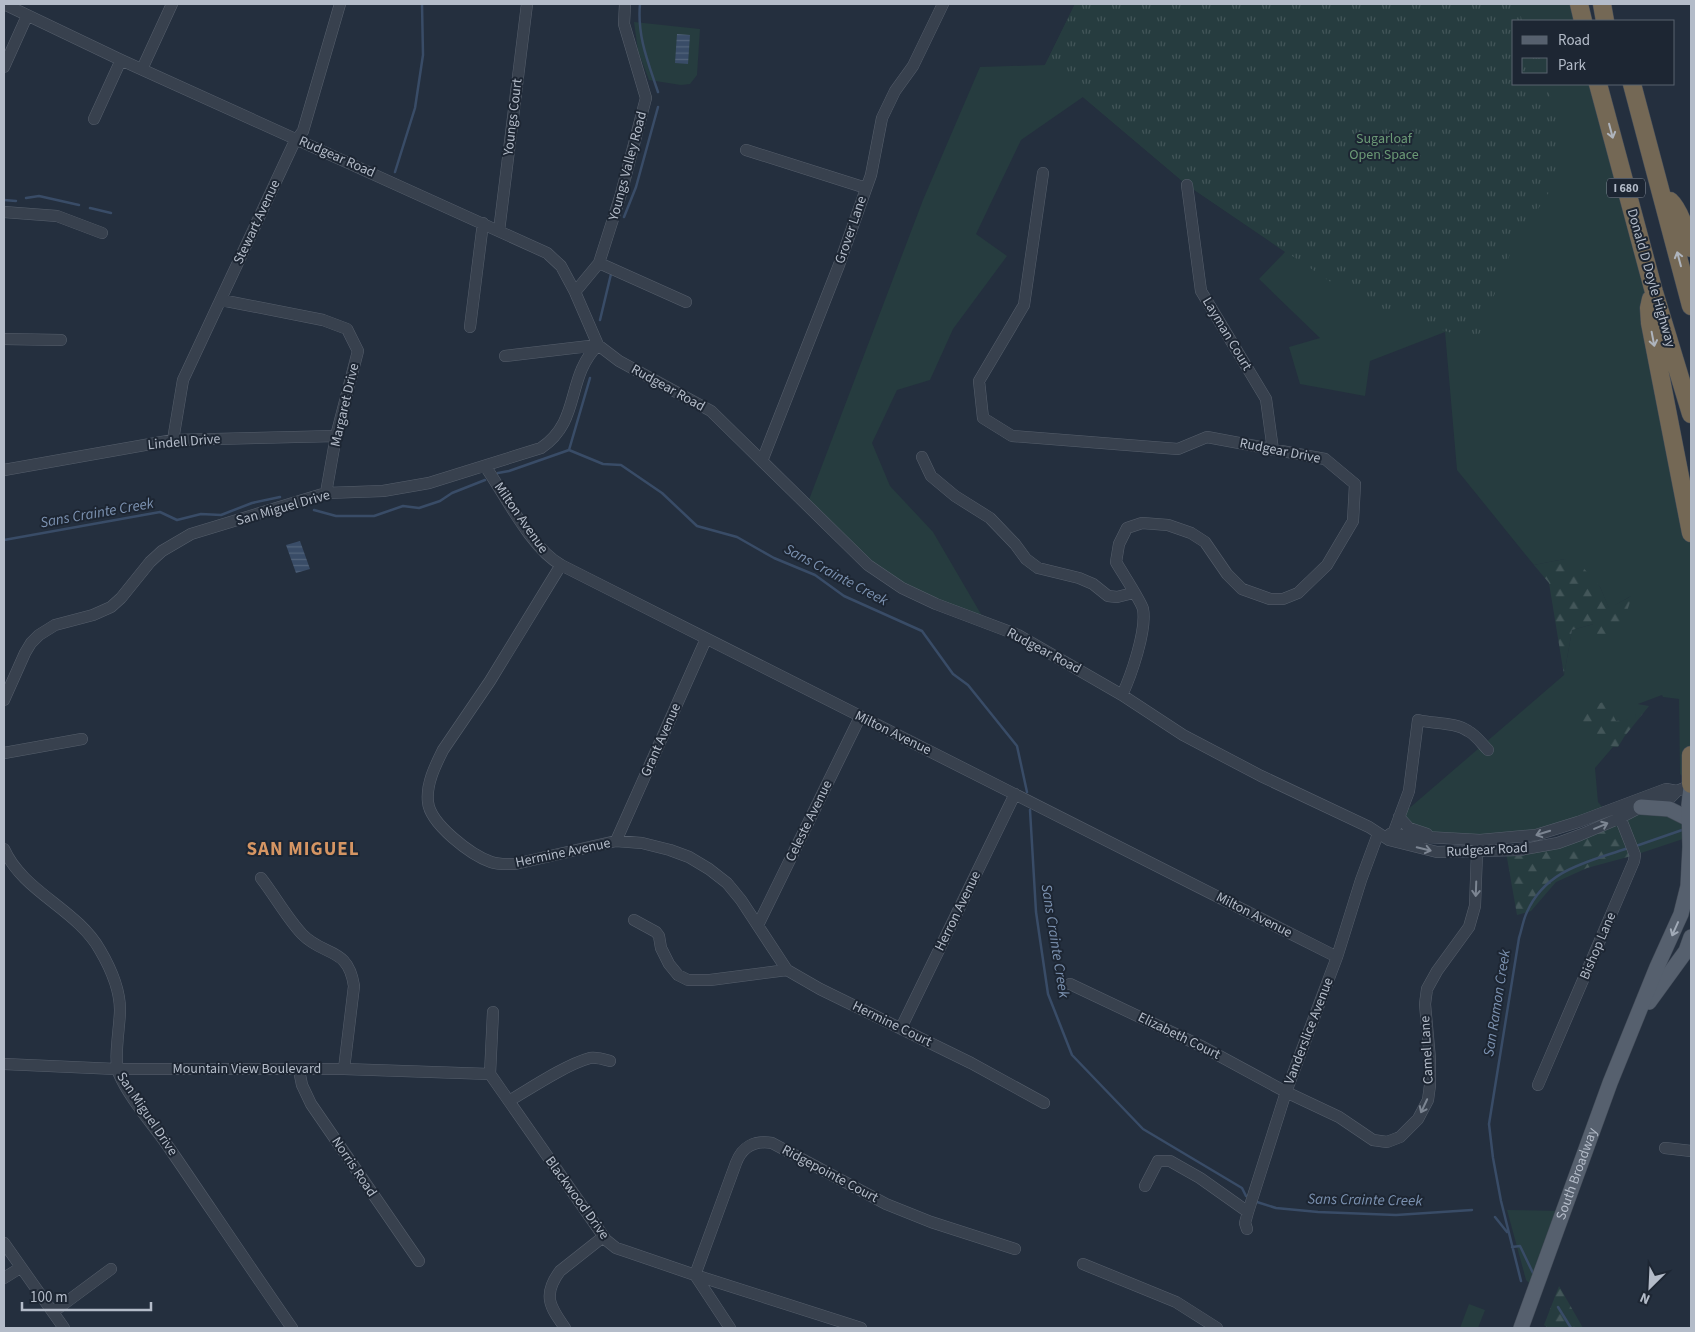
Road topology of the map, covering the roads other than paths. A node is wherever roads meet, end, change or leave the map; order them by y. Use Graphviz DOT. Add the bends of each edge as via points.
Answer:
graph roads {
  1 [pos="4,4"];
  2 [pos="172,4"];
  3 [pos="340,4"];
  4 [pos="527,4"];
  5 [pos="625,4"];
  6 [pos="943,4"];
  7 [pos="1579,4"];
  8 [pos="1602,4"];
  9 [pos="1613,4"];
  10 [pos="27,16"];
  11 [pos="1583,20"];
  12 [pos="1605,20"];
  13 [pos="1616,20"];
  14 [pos="121,60"];
  15 [pos="4,67"];
  16 [pos="142,69"];
  17 [pos="1598,85"];
  18 [pos="1621,85"];
  19 [pos="1632,85"];
  20 [pos="94,119"];
  21 [pos="1646,136"];
  22 [pos="298,139"];
  23 [pos="746,150"];
  24 [pos="1043,173"];
  25 [pos="1187,185"];
  26 [pos="866,188"];
  27 [pos="1661,194"];
  28 [pos="4,212"];
  29 [pos="483,223"];
  30 [pos="499,230"];
  31 [pos="102,233"];
  32 [pos="1691,248"];
  33 [pos="600,263"];
  34 [pos="575,292"];
  35 [pos="1654,292"];
  36 [pos="220,300"];
  37 [pos="686,302"];
  38 [pos="1691,306"];
  39 [pos="470,327"];
  40 [pos="4,339"];
  41 [pos="61,340"];
  42 [pos="598,345"];
  43 [pos="505,356"];
  44 [pos="1691,414"];
  45 [pos="336,436"];
  46 [pos="173,440"];
  47 [pos="1273,450"];
  48 [pos="922,457"];
  49 [pos="762,461"];
  50 [pos="485,466"];
  51 [pos="4,470"];
  52 [pos="326,493"];
  53 [pos="1691,533"];
  54 [pos="561,565"];
  55 [pos="1133,593"];
  56 [pos="706,639"];
  57 [pos="1122,695"];
  58 [pos="4,700"];
  59 [pos="860,717"];
  60 [pos="82,739"];
  61 [pos="1488,750"];
  62 [pos="4,753"];
  63 [pos="1691,755"];
  64 [pos="1688,786"];
  65 [pos="1015,794"];
  66 [pos="1641,803"];
  67 [pos="1618,812"];
  68 [pos="1399,817"];
  69 [pos="1689,819"];
  70 [pos="1378,834"];
  71 [pos="1393,834"];
  72 [pos="1436,838"];
  73 [pos="616,840"];
  74 [pos="1479,846"];
  75 [pos="4,849"];
  76 [pos="262,878"];
  77 [pos="634,920"];
  78 [pos="758,925"];
  79 [pos="1691,937"];
  80 [pos="1337,957"];
  81 [pos="788,970"];
  82 [pos="1070,984"];
  83 [pos="492,1012"];
  84 [pos="1636,1022"];
  85 [pos="901,1028"];
  86 [pos="610,1061"];
  87 [pos="4,1064"];
  88 [pos="116,1069"];
  89 [pos="299,1070"];
  90 [pos="344,1070"];
  91 [pos="490,1074"];
  92 [pos="1538,1085"];
  93 [pos="1286,1092"];
  94 [pos="509,1101"];
  95 [pos="1044,1103"];
  96 [pos="1666,1148"];
  97 [pos="1691,1151"];
  98 [pos="1145,1186"];
  99 [pos="1248,1212"];
  100 [pos="1247,1229"];
  101 [pos="603,1238"];
  102 [pos="4,1243"];
  103 [pos="1015,1249"];
  104 [pos="419,1261"];
  105 [pos="1083,1264"];
  106 [pos="20,1268"];
  107 [pos="111,1269"];
  108 [pos="695,1275"];
  109 [pos="4,1278"];
  110 [pos="53,1312"];
  111 [pos="64,1328"];
  112 [pos="292,1328"];
  113 [pos="565,1328"];
  114 [pos="730,1328"];
  115 [pos="861,1328"];
  116 [pos="1216,1328"];
  117 [pos="1521,1328"];
  1 -- 10 [label="street, Rudgear Road"];
  2 -- 16 [label="street"];
  3 -- 22 [label="street, Stewart Avenue"];
  4 -- 30 [label="street, Youngs Court"];
  5 -- 33 [label="street, Youngs Valley Road" via="624,24 646,98"];
  6 -- 26 [label="street, Grover Lane" via="913,66 894,91 882,118"];
  7 -- 11 [label="highway"];
  8 -- 12 [label="highway"];
  9 -- 13 [label="highway"];
  10 -- 14 [label="street, Rudgear Road"];
  10 -- 15 [label="street"];
  14 -- 16 [label="street, Rudgear Road"];
  14 -- 20 [label="street"];
  16 -- 22 [label="street, Rudgear Road"];
  17 -- 35 [label="highway, Donald D Doyle Highway / I 680, one-way"];
  18 -- 21 [label="highway, I 680" via="1629,116"];
  19 -- 21 [label="highway, I 680"];
  21 -- 27 [label="highway, I 680"];
  22 -- 29 [label="street, Rudgear Road"];
  22 -- 36 [label="street, Stewart Avenue"];
  23 -- 26 [label="street"];
  24 -- 47 [label="street, Rudgear Drive" via="1024,305 979,381 983,418 1012,436 1178,449 1207,437"];
  25 -- 47 [label="street, Layman Court" via="1201,291 1266,399"];
  26 -- 49 [label="street, Grover Lane"];
  27 -- 32 [label="highway" via="1673,203"];
  38 -- 27 [label="highway, I 680, one-way"];
  28 -- 31 [label="street" via="57,216"];
  29 -- 30 [label="street, Rudgear Road"];
  29 -- 39 [label="street"];
  30 -- 34 [label="street, Rudgear Road" via="547,252 561,266"];
  33 -- 34 [label="street, Youngs Valley Road"];
  33 -- 37 [label="street"];
  34 -- 42 [label="street, Rudgear Road"];
  35 -- 44 [label="highway, Donald D Doyle Highway / I 680"];
  35 -- 53 [label="highway, one-way" via="1649,308 1650,324"];
  36 -- 45 [label="street, Margaret Drive" via="323,320 347,329 358,351"];
  36 -- 46 [label="street, Stewart Avenue" via="183,380"];
  40 -- 41 [label="street"];
  42 -- 43 [label="street"];
  42 -- 49 [label="street, Rudgear Road" via="620,361 711,411"];
  42 -- 50 [label="street, San Miguel Drive" via="582,365 572,405 559,433 551,442"];
  45 -- 46 [label="street, Lindell Drive"];
  45 -- 52 [label="street, Margaret Drive"];
  46 -- 51 [label="street, Lindell Drive"];
  47 -- 55 [label="street, Rudgear Drive" via="1325,459 1355,484 1353,521 1327,565 1298,593 1283,599 1270,599 1242,590 1205,542 1191,533 1168,525 1142,522 1127,528 1119,544 1116,562"];
  48 -- 55 [label="street" via="931,476 990,518 1038,568 1080,578 1108,596"];
  49 -- 57 [label="street, Rudgear Road" via="868,565 902,588 1018,635"];
  50 -- 52 [label="street, San Miguel Drive" via="404,488"];
  50 -- 54 [label="street, Milton Avenue" via="533,540"];
  52 -- 58 [label="street, San Miguel Drive" via="191,534 162,550 111,607 55,625 39,634 25,653"];
  54 -- 56 [label="street, Milton Avenue"];
  54 -- 73 [label="street, Hermine Avenue" via="490,681 443,750 432,773 428,805 450,836 492,862 515,864"];
  55 -- 57 [label="street, Rudgear Drive" via="1143,608 1142,631 1130,678"];
  56 -- 59 [label="street, Milton Avenue"];
  56 -- 73 [label="street, Grant Avenue"];
  57 -- 70 [label="street, Rudgear Road" via="1183,735"];
  59 -- 65 [label="street, Milton Avenue"];
  59 -- 78 [label="street, Celeste Avenue"];
  60 -- 62 [label="street"];
  61 -- 68 [label="street" via="1468,731 1450,724 1418,720 1409,790"];
  63 -- 64 [label="highway"];
  64 -- 66 [label="street, Rudgear Road" via="1670,798"];
  64 -- 69 [label="main road, South Broadway"];
  65 -- 80 [label="street, Milton Avenue"];
  65 -- 85 [label="street, Herron Avenue"];
  66 -- 67 [label="street, Rudgear Road"];
  66 -- 69 [label="main road" via="1669,809"];
  67 -- 74 [label="street, Rudgear Road" via="1536,836"];
  67 -- 92 [label="street, Bishop Lane" via="1635,855 1634,861"];
  68 -- 71 [label="street"];
  68 -- 72 [label="street" via="1409,828"];
  69 -- 84 [label="main road, South Broadway, one-way" via="1688,886 1681,914"];
  70 -- 71 [label="street, Rudgear Road"];
  70 -- 74 [label="street, Rudgear Road, one-way" via="1389,840 1437,852"];
  70 -- 80 [label="street, Vanderslice Avenue"];
  71 -- 72 [label="street, Rudgear Road"];
  72 -- 74 [label="street, Rudgear Road"];
  73 -- 78 [label="street, Hermine Avenue" via="642,843 689,857 727,884"];
  74 -- 93 [label="street, Camel Lane, one-way" via="1475,906 1469,926 1427,989 1424,1004 1430,1084 1428,1100 1418,1119 1400,1137 1387,1142 1373,1140 1339,1117"];
  75 -- 88 [label="street, San Miguel Drive" via="16,870 70,916 100,948 114,980 120,1009"];
  76 -- 90 [label="street" via="301,932 316,946 342,958 352,973 354,986"];
  77 -- 81 [label="street" via="656,932 668,964 678,976 688,980"];
  78 -- 81 [label="street, Hermine Court"];
  79 -- 84 [label="main road, South Broadway" via="1686,950"];
  80 -- 93 [label="street, Vanderslice Avenue"];
  81 -- 85 [label="street, Hermine Court"];
  82 -- 93 [label="street, Elizabeth Court" via="1203,1047"];
  83 -- 91 [label="street"];
  84 -- 117 [label="main road, South Broadway" via="1610,1083"];
  85 -- 95 [label="street, Hermine Court"];
  86 -- 94 [label="street" via="597,1058 581,1062"];
  87 -- 88 [label="street, Mountain View Boulevard"];
  88 -- 89 [label="street, Mountain View Boulevard"];
  88 -- 112 [label="street, San Miguel Drive"];
  89 -- 90 [label="street, Mountain View Boulevard"];
  89 -- 104 [label="street, Norris Road" via="311,1104"];
  90 -- 91 [label="street, Mountain View Boulevard"];
  91 -- 94 [label="street, Blackwood Drive"];
  93 -- 99 [label="street, Vanderslice Avenue"];
  94 -- 101 [label="street, Blackwood Drive"];
  96 -- 97 [label="street"];
  98 -- 99 [label="street" via="1158,1161 1170,1161"];
  99 -- 100 [label="street, Vanderslice Avenue"];
  101 -- 108 [label="street, Blackwood Drive" via="616,1248"];
  101 -- 113 [label="street" via="555,1278 550,1307"];
  102 -- 106 [label="street"];
  103 -- 108 [label="street, Ridgepointe Court" via="886,1204 765,1142 752,1144 740,1153"];
  105 -- 116 [label="street" via="1176,1302"];
  106 -- 109 [label="street"];
  106 -- 110 [label="street"];
  107 -- 110 [label="street"];
  108 -- 114 [label="street"];
  108 -- 115 [label="street, Blackwood Drive"];
  110 -- 111 [label="street"];
}
